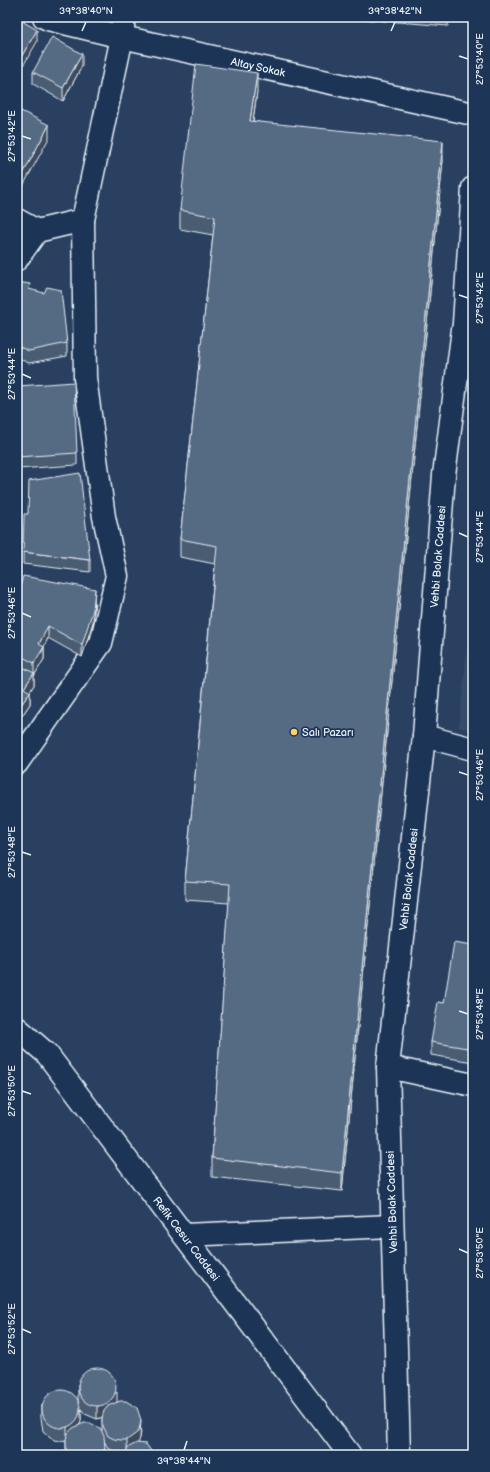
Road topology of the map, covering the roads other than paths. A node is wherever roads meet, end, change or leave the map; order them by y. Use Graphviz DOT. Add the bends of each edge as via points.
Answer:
graph roads {
  1 [pos="44,17"];
  2 [pos="123,27"];
  3 [pos="473,114"];
  4 [pos="473,188"];
  5 [pos="17,220"];
  6 [pos="83,220"];
  7 [pos="37,231"];
  8 [pos="17,259"];
  9 [pos="473,306"];
  10 [pos="468,330"];
  11 [pos="424,736"];
  12 [pos="473,749"];
  13 [pos="17,762"];
  14 [pos="17,1028"];
  15 [pos="388,1067"];
  16 [pos="473,1085"];
  17 [pos="392,1226"];
  18 [pos="184,1236"];
  19 [pos="350,1455"];
  20 [pos="399,1455"];
  1 -- 2 [label="street, Altay Sokak"];
  2 -- 3 [label="street, Altay Sokak"];
  2 -- 6 [label="street"];
  4 -- 10 [label="street"];
  5 -- 7 [label="street"];
  6 -- 7 [label="street"];
  6 -- 13 [label="street" via="85,378 104,517 117,576 101,643"];
  7 -- 8 [label="street"];
  9 -- 10 [label="street, Vehbi Bolak Caddesi"];
  10 -- 11 [label="street, Vehbi Bolak Caddesi" via="444,475"];
  11 -- 12 [label="street"];
  11 -- 15 [label="street, Vehbi Bolak Caddesi"];
  14 -- 18 [label="street, Refik Cesur Caddesi" via="47,1054"];
  15 -- 16 [label="street"];
  15 -- 17 [label="street, Vehbi Bolak Caddesi"];
  17 -- 18 [label="street"];
  17 -- 20 [label="street, Vehbi Bolak Caddesi"];
  18 -- 19 [label="street, Refik Cesur Caddesi"];
}
